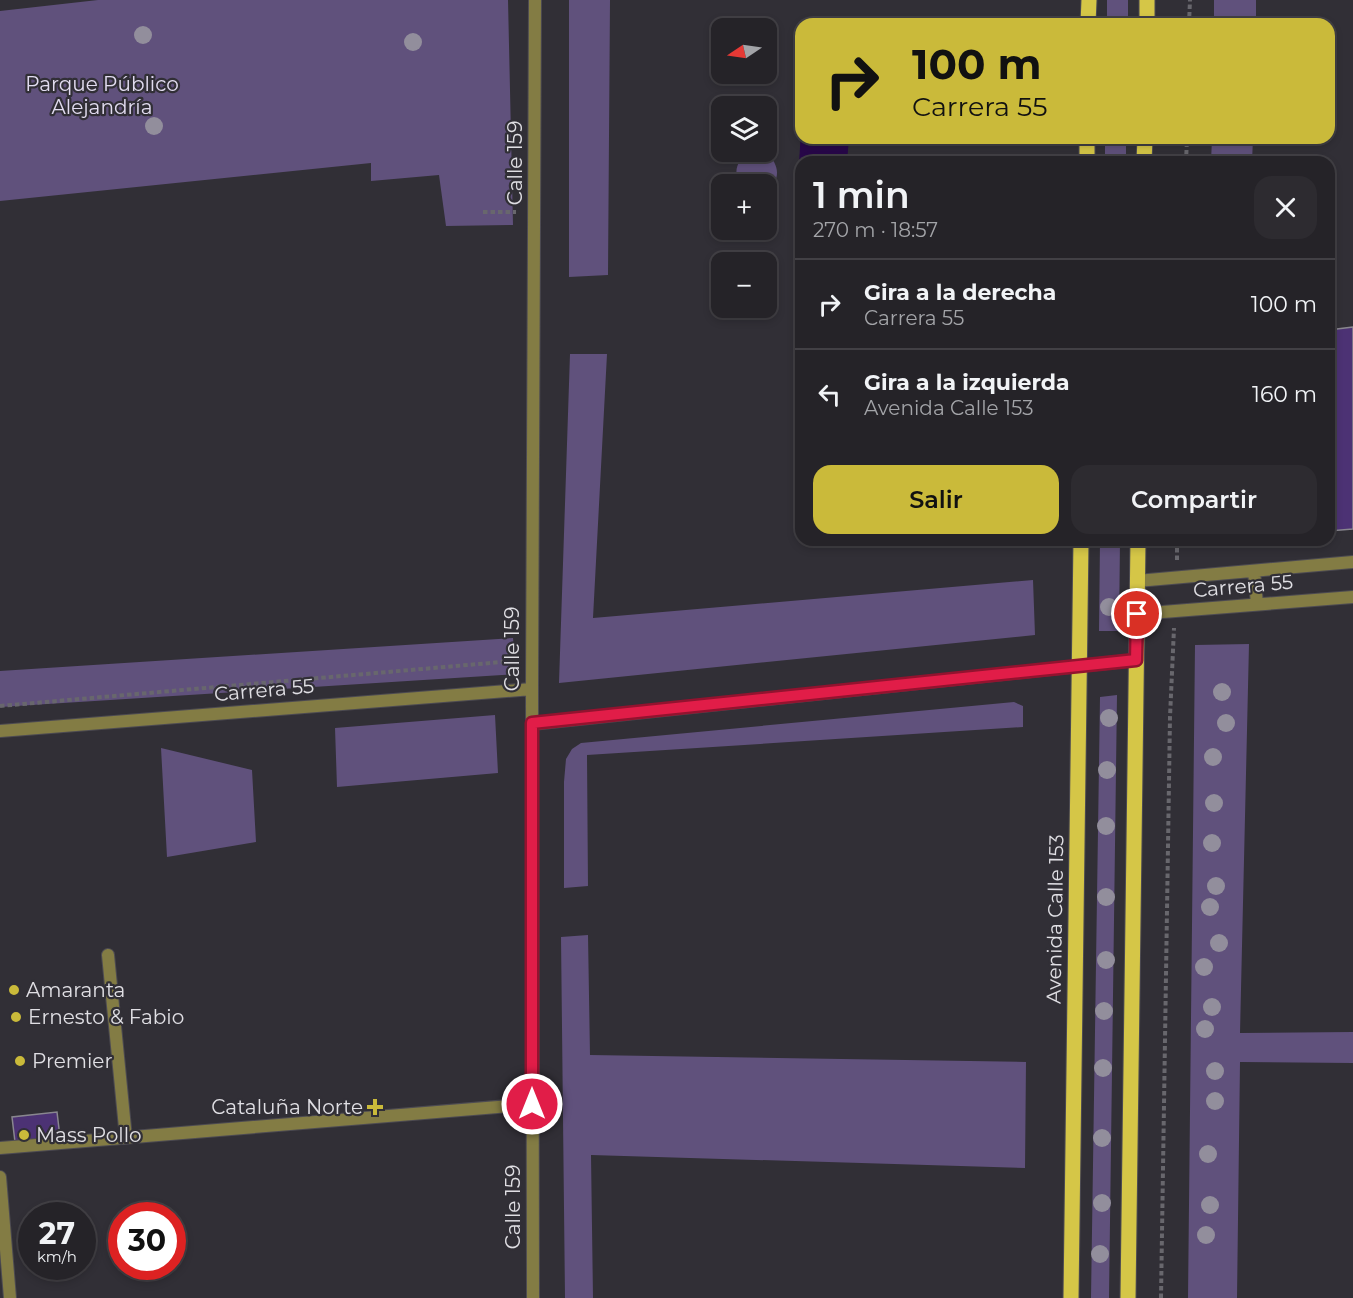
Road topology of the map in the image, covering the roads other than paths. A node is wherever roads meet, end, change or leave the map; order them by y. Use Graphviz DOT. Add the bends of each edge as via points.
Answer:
graph roads {
  1 [pos="535,0"];
  2 [pos="1089,0"];
  3 [pos="1147,0"];
  4 [pos="1088,18"];
  5 [pos="1147,18"];
  6 [pos="1081,546"];
  7 [pos="1138,546"];
  8 [pos="1353,562"];
  9 [pos="1254,571"];
  10 [pos="1137,581"];
  11 [pos="1353,597"];
  12 [pos="1257,604"];
  13 [pos="1137,614"];
  14 [pos="1136,660"];
  15 [pos="1080,665"];
  16 [pos="532,689"];
  17 [pos="532,723"];
  18 [pos="0,731"];
  19 [pos="108,955"];
  20 [pos="532,1104"];
  21 [pos="126,1138"];
  22 [pos="0,1148"];
  23 [pos="0,1177"];
  24 [pos="10,1298"];
  25 [pos="533,1298"];
  26 [pos="1071,1298"];
  27 [pos="1128,1298"];
  1 -- 16 [label="street, Calle 159"];
  2 -- 4 [label="main road"];
  3 -- 5 [label="main road"];
  6 -- 15 [label="main road, Avenida Calle 153"];
  7 -- 10 [label="main road"];
  8 -- 9 [label="street, Carrera 55"];
  9 -- 10 [label="street, Carrera 55"];
  9 -- 12 [label="street"];
  10 -- 13 [label="main road"];
  11 -- 12 [label="street, Carrera 55"];
  12 -- 13 [label="street, Carrera 55"];
  13 -- 14 [label="main road"];
  14 -- 15 [label="street"];
  14 -- 27 [label="main road"];
  15 -- 17 [label="street"];
  15 -- 26 [label="main road, Avenida Calle 153"];
  16 -- 17 [label="street, Calle 159"];
  16 -- 18 [label="street, Carrera 55"];
  17 -- 20 [label="street, Calle 159"];
  19 -- 21 [label="street"];
  20 -- 21 [label="street"];
  20 -- 25 [label="street, Calle 159"];
  21 -- 22 [label="street"];
  23 -- 24 [label="street"];
}
